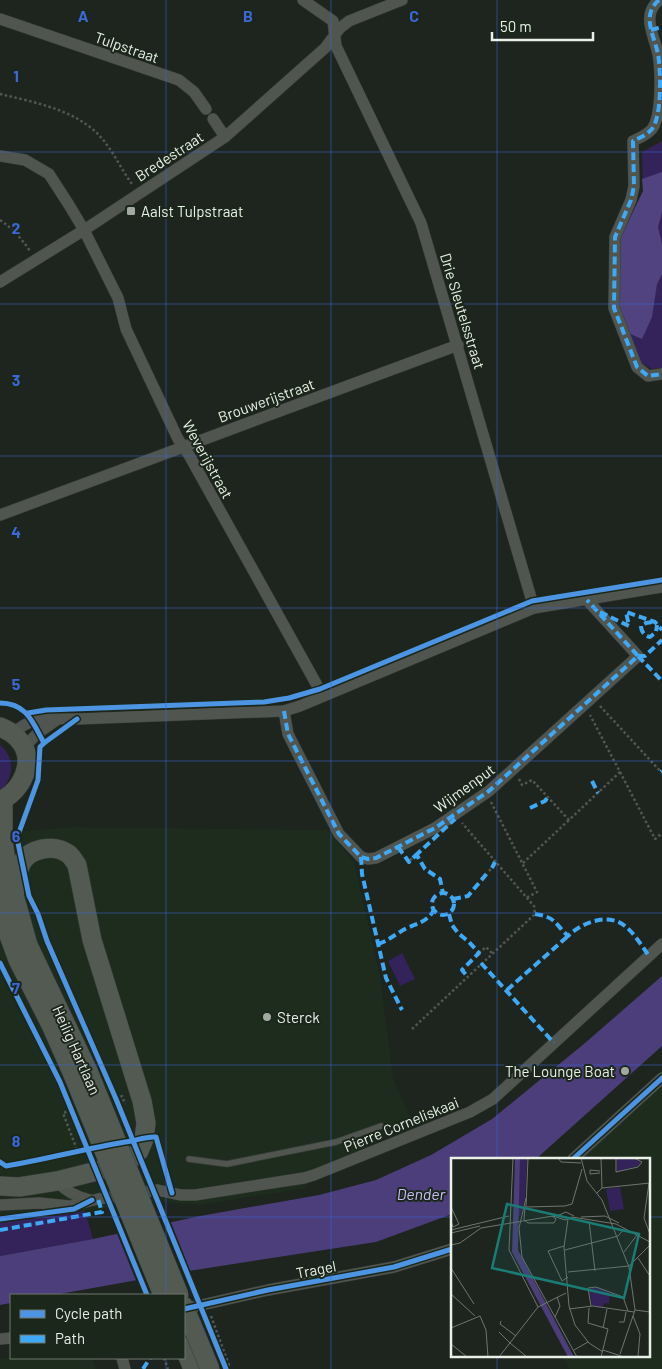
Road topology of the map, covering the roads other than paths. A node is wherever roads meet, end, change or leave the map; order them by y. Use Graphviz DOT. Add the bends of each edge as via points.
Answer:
graph roads {
  1 [pos="303,0"];
  2 [pos="402,0"];
  3 [pos="659,0"];
  4 [pos="0,19"];
  5 [pos="335,33"];
  6 [pos="206,109"];
  7 [pos="213,120"];
  8 [pos="225,137"];
  9 [pos="0,156"];
  10 [pos="84,230"];
  11 [pos="0,282"];
  12 [pos="458,345"];
  13 [pos="662,374"];
  14 [pos="182,447"];
  15 [pos="0,515"];
  16 [pos="662,587"];
  17 [pos="587,600"];
  18 [pos="534,608"];
  19 [pos="322,696"];
  20 [pos="284,710"];
  21 [pos="58,719"];
  22 [pos="12,736"];
  23 [pos="1,800"];
  24 [pos="7,890"];
  25 [pos="3,925"];
  26 [pos="662,944"];
  27 [pos="81,1074"];
  28 [pos="662,1078"];
  29 [pos="381,1126"];
  30 [pos="574,1158"];
  31 [pos="188,1159"];
  32 [pos="57,1181"];
  33 [pos="0,1186"];
  34 [pos="92,1200"];
  35 [pos="0,1205"];
  36 [pos="451,1249"];
  37 [pos="163,1294"];
  38 [pos="180,1294"];
  39 [pos="185,1307"];
  40 [pos="185,1309"];
  41 [pos="185,1349"];
  42 [pos="222,1367"];
  43 [pos="193,1369"];
  1 -- 5 [label="street, Drie Sleutelsstraat" via="333,21"];
  2 -- 5 [label="street, Bredestraat" via="349,21"];
  3 -- 13 [label="street" via="652,9 649,25 659,62 659,117 650,132 632,141 634,186 615,237 614,308 637,367 648,376"];
  4 -- 6 [label="street, Tulpstraat" via="179,80 194,92"];
  5 -- 8 [label="street, Bredestraat" via="325,48"];
  5 -- 12 [label="street, Drie Sleutelsstraat" via="336,46 421,223"];
  7 -- 8 [label="street"];
  8 -- 10 [label="street, Bredestraat"];
  9 -- 10 [label="street, Weverijstraat" via="25,160 48,174"];
  10 -- 11 [label="street, Bredestraat"];
  10 -- 14 [label="street, Weverijstraat" via="118,298 126,329"];
  12 -- 14 [label="street, Brouwerijstraat"];
  12 -- 18 [label="street, Drie Sleutelsstraat"];
  14 -- 15 [label="street, Brouwerijstraat"];
  14 -- 19 [label="street, Weverijstraat"];
  16 -- 17 [label="street"];
  17 -- 18 [label="street"];
  17 -- 20 [label="street, Wijmenput" via="638,656 487,793 435,828 376,858 361,857 339,834 288,734"];
  18 -- 19 [label="street"];
  19 -- 20 [label="street"];
  20 -- 21 [label="street"];
  21 -- 22 [label="street" via="38,733"];
  21 -- 22 [label="street" via="33,721"];
  22 -- 23 [label="main road, Heilig Hartlaan" via="27,765 16,789"];
  23 -- 24 [label="main road, Heilig Hartlaan" via="10,891"];
  24 -- 25 [label="main road, Heilig Hartlaan"];
  24 -- 27 [label="main road, Heilig Hartlaan"];
  24 -- 32 [label="main road" via="21,864 35,852 47,848 60,850 77,865 92,940 146,1123 143,1141 132,1158 117,1166"];
  25 -- 27 [label="main road, Heilig Hartlaan" via="51,1025"];
  26 -- 34 [label="street, Pierre Corneliskaai" via="493,1099 470,1112 304,1178 210,1193 180,1195 157,1190"];
  27 -- 37 [label="main road, Heilig Hartlaan, bridge"];
  27 -- 38 [label="main road, Heilig Hartlaan, bridge"];
  28 -- 30 [label="street"];
  29 -- 31 [label="lane" via="336,1142 227,1164"];
  32 -- 33 [label="main road" via="19,1187"];
  32 -- 34 [label="street" via="76,1196"];
  34 -- 35 [label="street, Pierre Corneliskaai" via="70,1206 39,1203"];
  36 -- 39 [label="street, Tragel" via="394,1267 268,1290 205,1308"];
  40 -- 42 [label="main road, bridge"];
  41 -- 43 [label="main road"];
}
